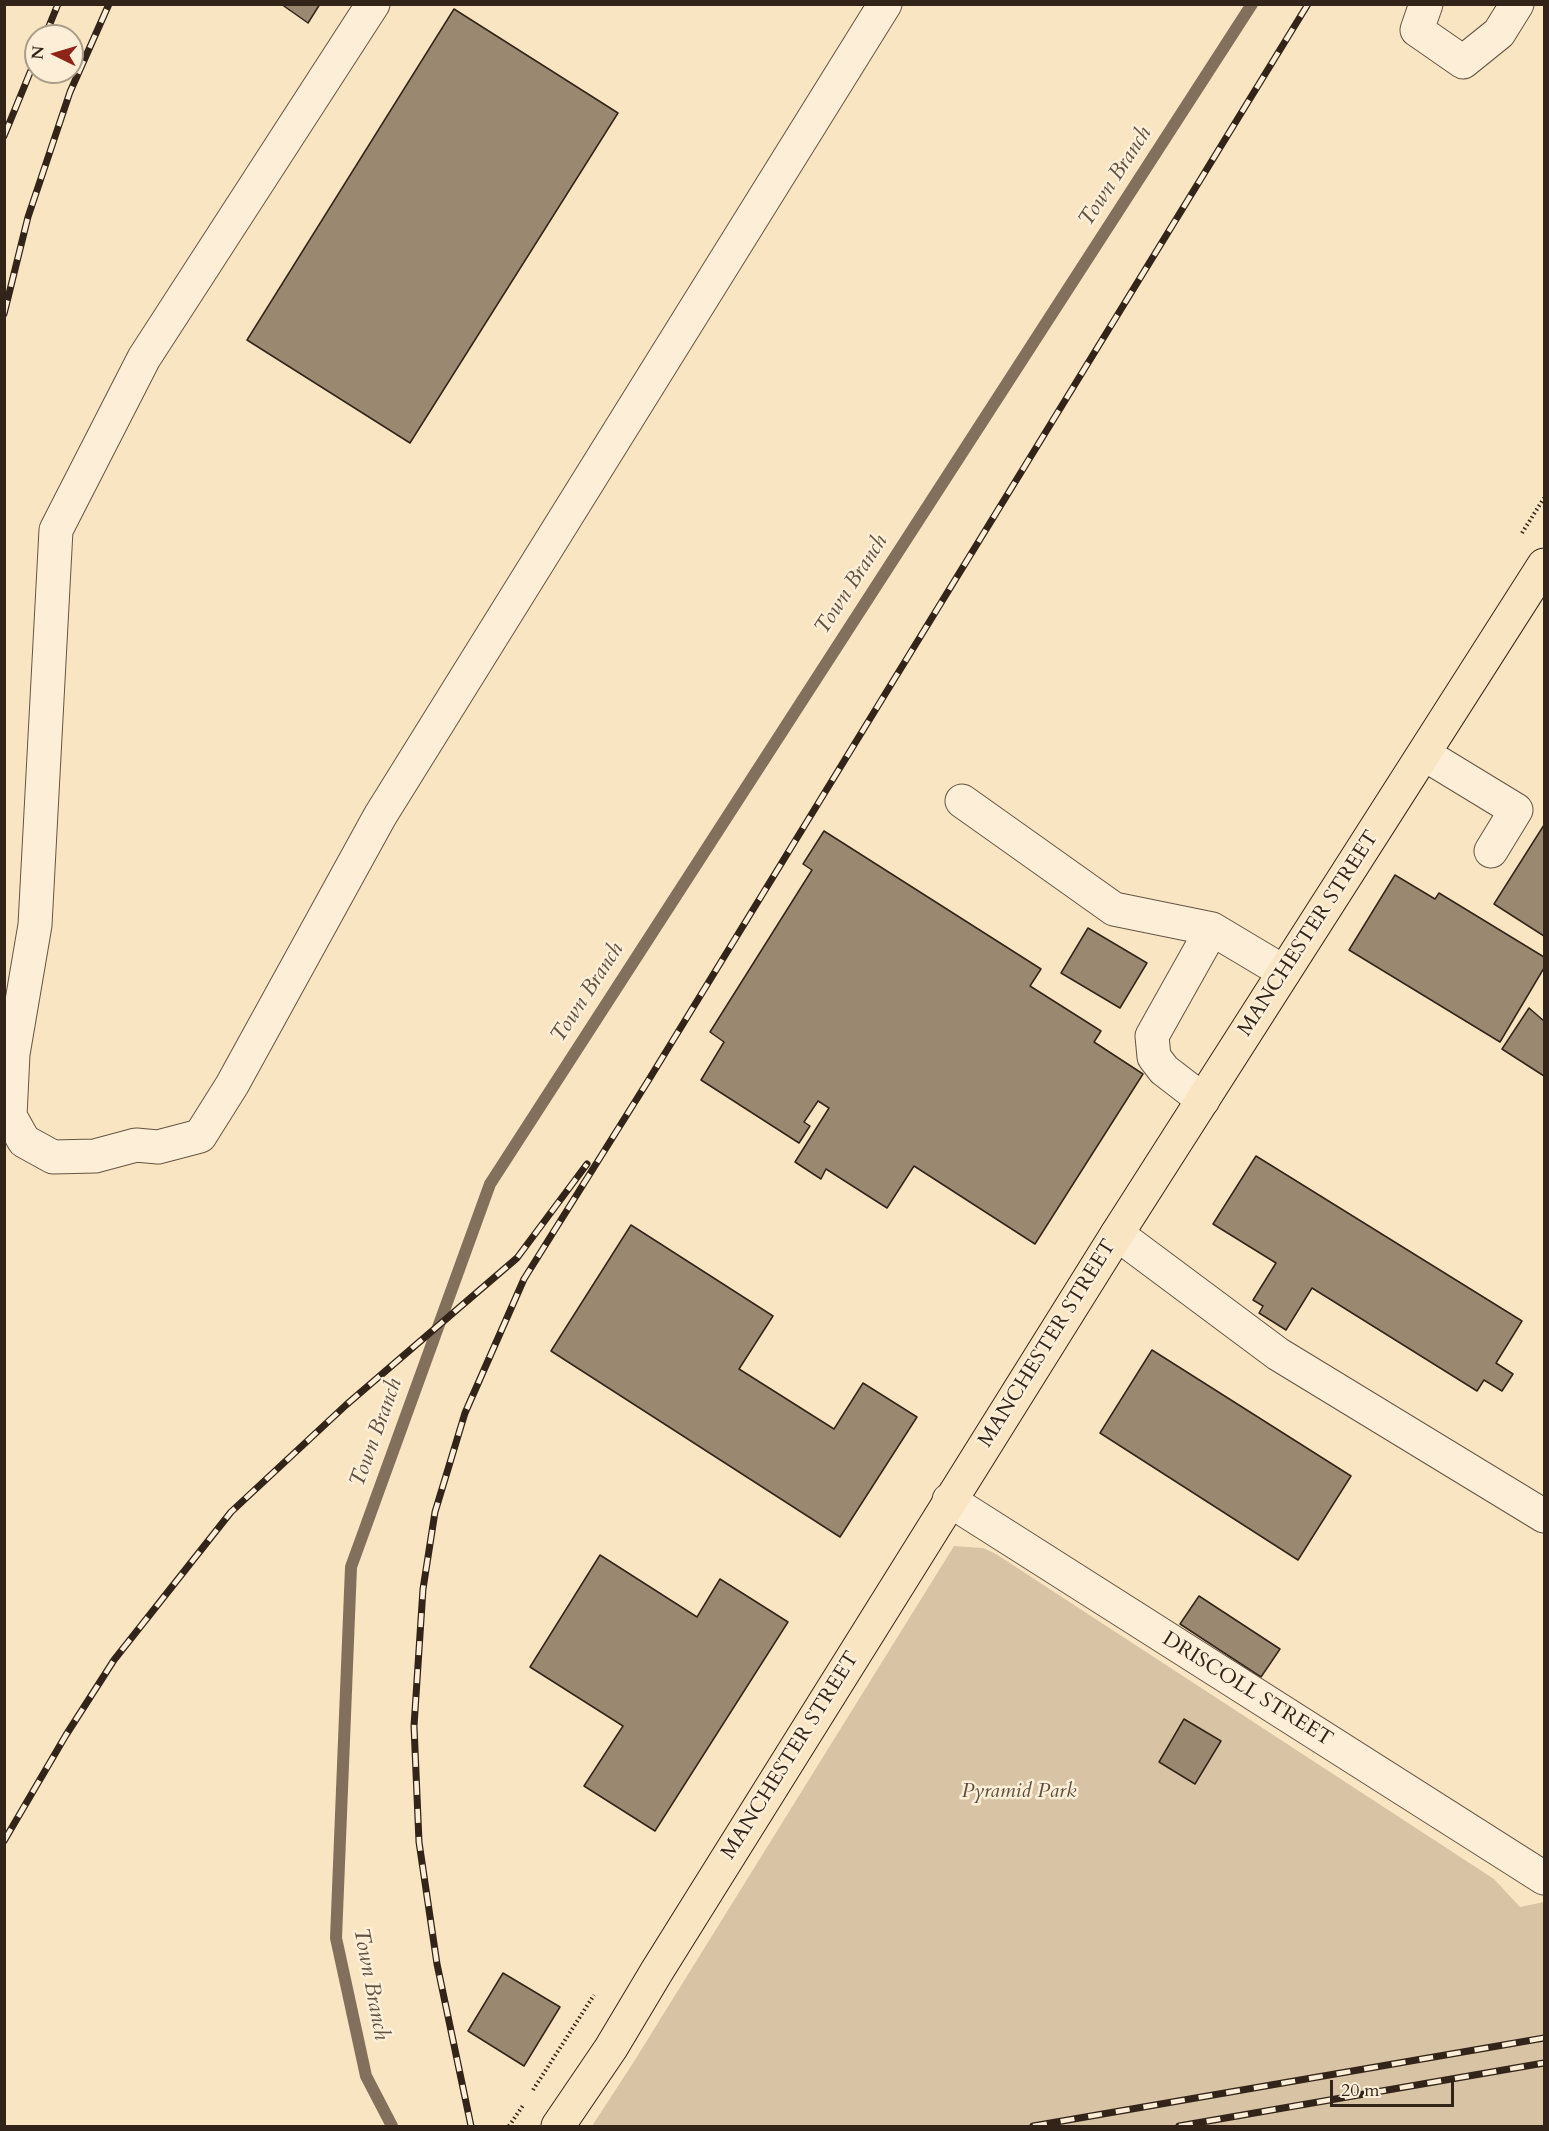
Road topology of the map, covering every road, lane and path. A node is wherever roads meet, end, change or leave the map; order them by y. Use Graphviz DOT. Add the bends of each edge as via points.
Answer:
graph roads {
  1 [pos="373,4"];
  2 [pos="885,4"];
  3 [pos="1426,4"];
  4 [pos="1517,4"];
  5 [pos="1542,576"];
  6 [pos="1424,754"];
  7 [pos="962,801"];
  8 [pos="1491,851"];
  9 [pos="1212,929"];
  10 [pos="1284,972"];
  11 [pos="1203,1100"];
  12 [pos="1117,1234"];
  13 [pos="949,1500"];
  14 [pos="1545,1516"];
  15 [pos="1545,1878"];
  16 [pos="558,2127"];
  1 -- 2 [label="street" via="144,358 56,530 35,925 13,1054 10,1116 24,1141 53,1157 95,1156 136,1145 158,1147 200,1136 380,816"];
  3 -- 4 [label="street" via="1417,30 1464,62 1499,33"];
  5 -- 6 [label="main road, MANCHESTER STREET"];
  6 -- 8 [label="street" via="1516,810"];
  6 -- 10 [label="main road, MANCHESTER STREET"];
  7 -- 9 [label="street" via="1114,909"];
  9 -- 10 [label="street"];
  9 -- 11 [label="street" via="1152,1036 1154,1057 1164,1070"];
  10 -- 11 [label="main road, MANCHESTER STREET"];
  11 -- 12 [label="main road, MANCHESTER STREET"];
  12 -- 13 [label="main road, MANCHESTER STREET"];
  12 -- 14 [label="street" via="1278,1354"];
  13 -- 15 [label="street, DRISCOLL STREET"];
  13 -- 16 [label="main road, MANCHESTER STREET" via="611,2048"];
}
